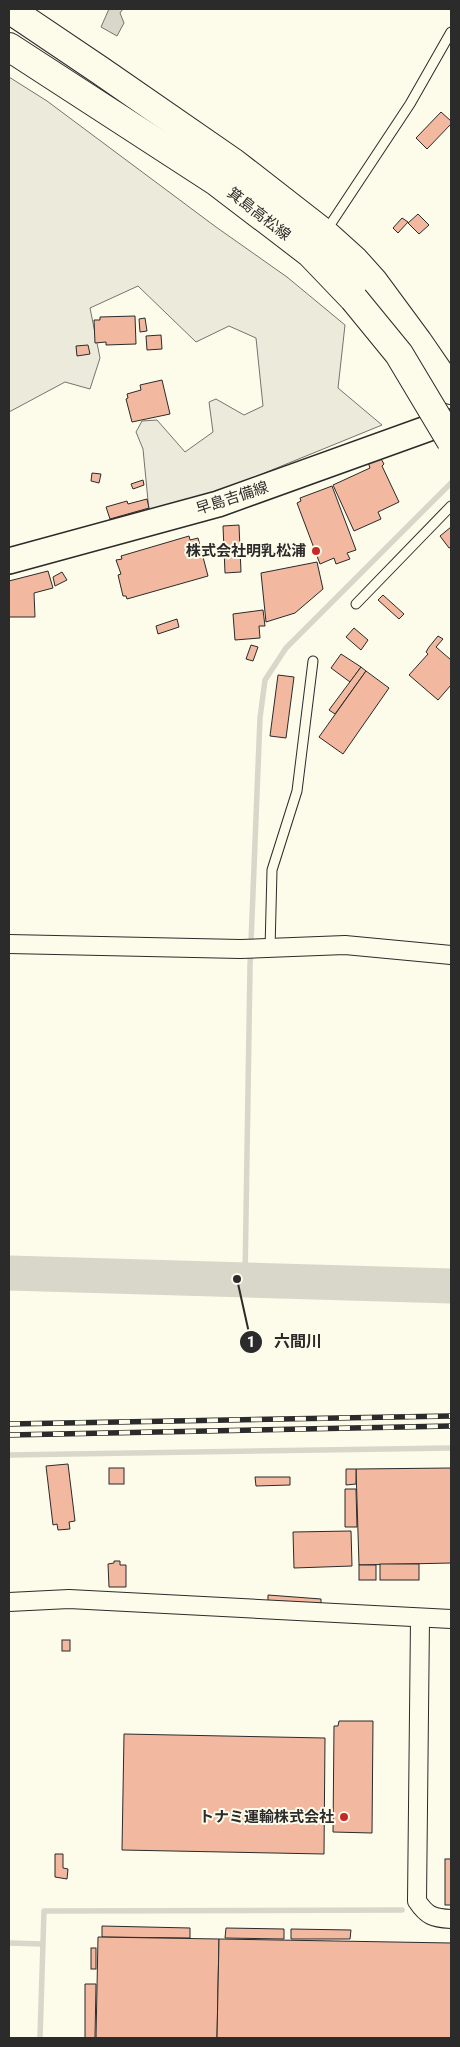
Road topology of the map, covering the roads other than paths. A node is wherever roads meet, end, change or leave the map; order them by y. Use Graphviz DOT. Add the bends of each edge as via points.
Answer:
graph roads {
  1 [pos="9,9"];
  2 [pos="451,32"];
  3 [pos="9,47"];
  4 [pos="324,233"];
  5 [pos="363,290"];
  6 [pos="451,390"];
  7 [pos="451,422"];
  8 [pos="451,441"];
  9 [pos="451,506"];
  10 [pos="9,561"];
  11 [pos="356,604"];
  12 [pos="313,661"];
  13 [pos="9,944"];
  14 [pos="255,949"];
  15 [pos="451,955"];
  16 [pos="9,1602"];
  17 [pos="420,1619"];
  18 [pos="451,1619"];
  19 [pos="451,1919"];
  1 -- 4 [label="main road, 箕島高松線" via="234,163"];
  2 -- 4 [label="lane" via="410,104"];
  3 -- 5 [label="main road, 箕島高松線" via="217,182"];
  4 -- 5 [label="main road, 箕島高松線" via="355,261"];
  5 -- 6 [label="main road, 箕島高松線" via="418,342"];
  5 -- 8 [label="main road, 箕島高松線, bridge"];
  7 -- 10 [label="main road, 早島吉備線" via="218,504"];
  9 -- 11 [label="lane"];
  12 -- 14 [label="lane" via="297,791 272,870"];
  13 -- 14 [label="street"];
  14 -- 15 [label="street" via="345,945"];
  16 -- 17 [label="street" via="69,1599"];
  17 -- 18 [label="street"];
  17 -- 19 [label="street" via="417,1901 424,1912"];
}
